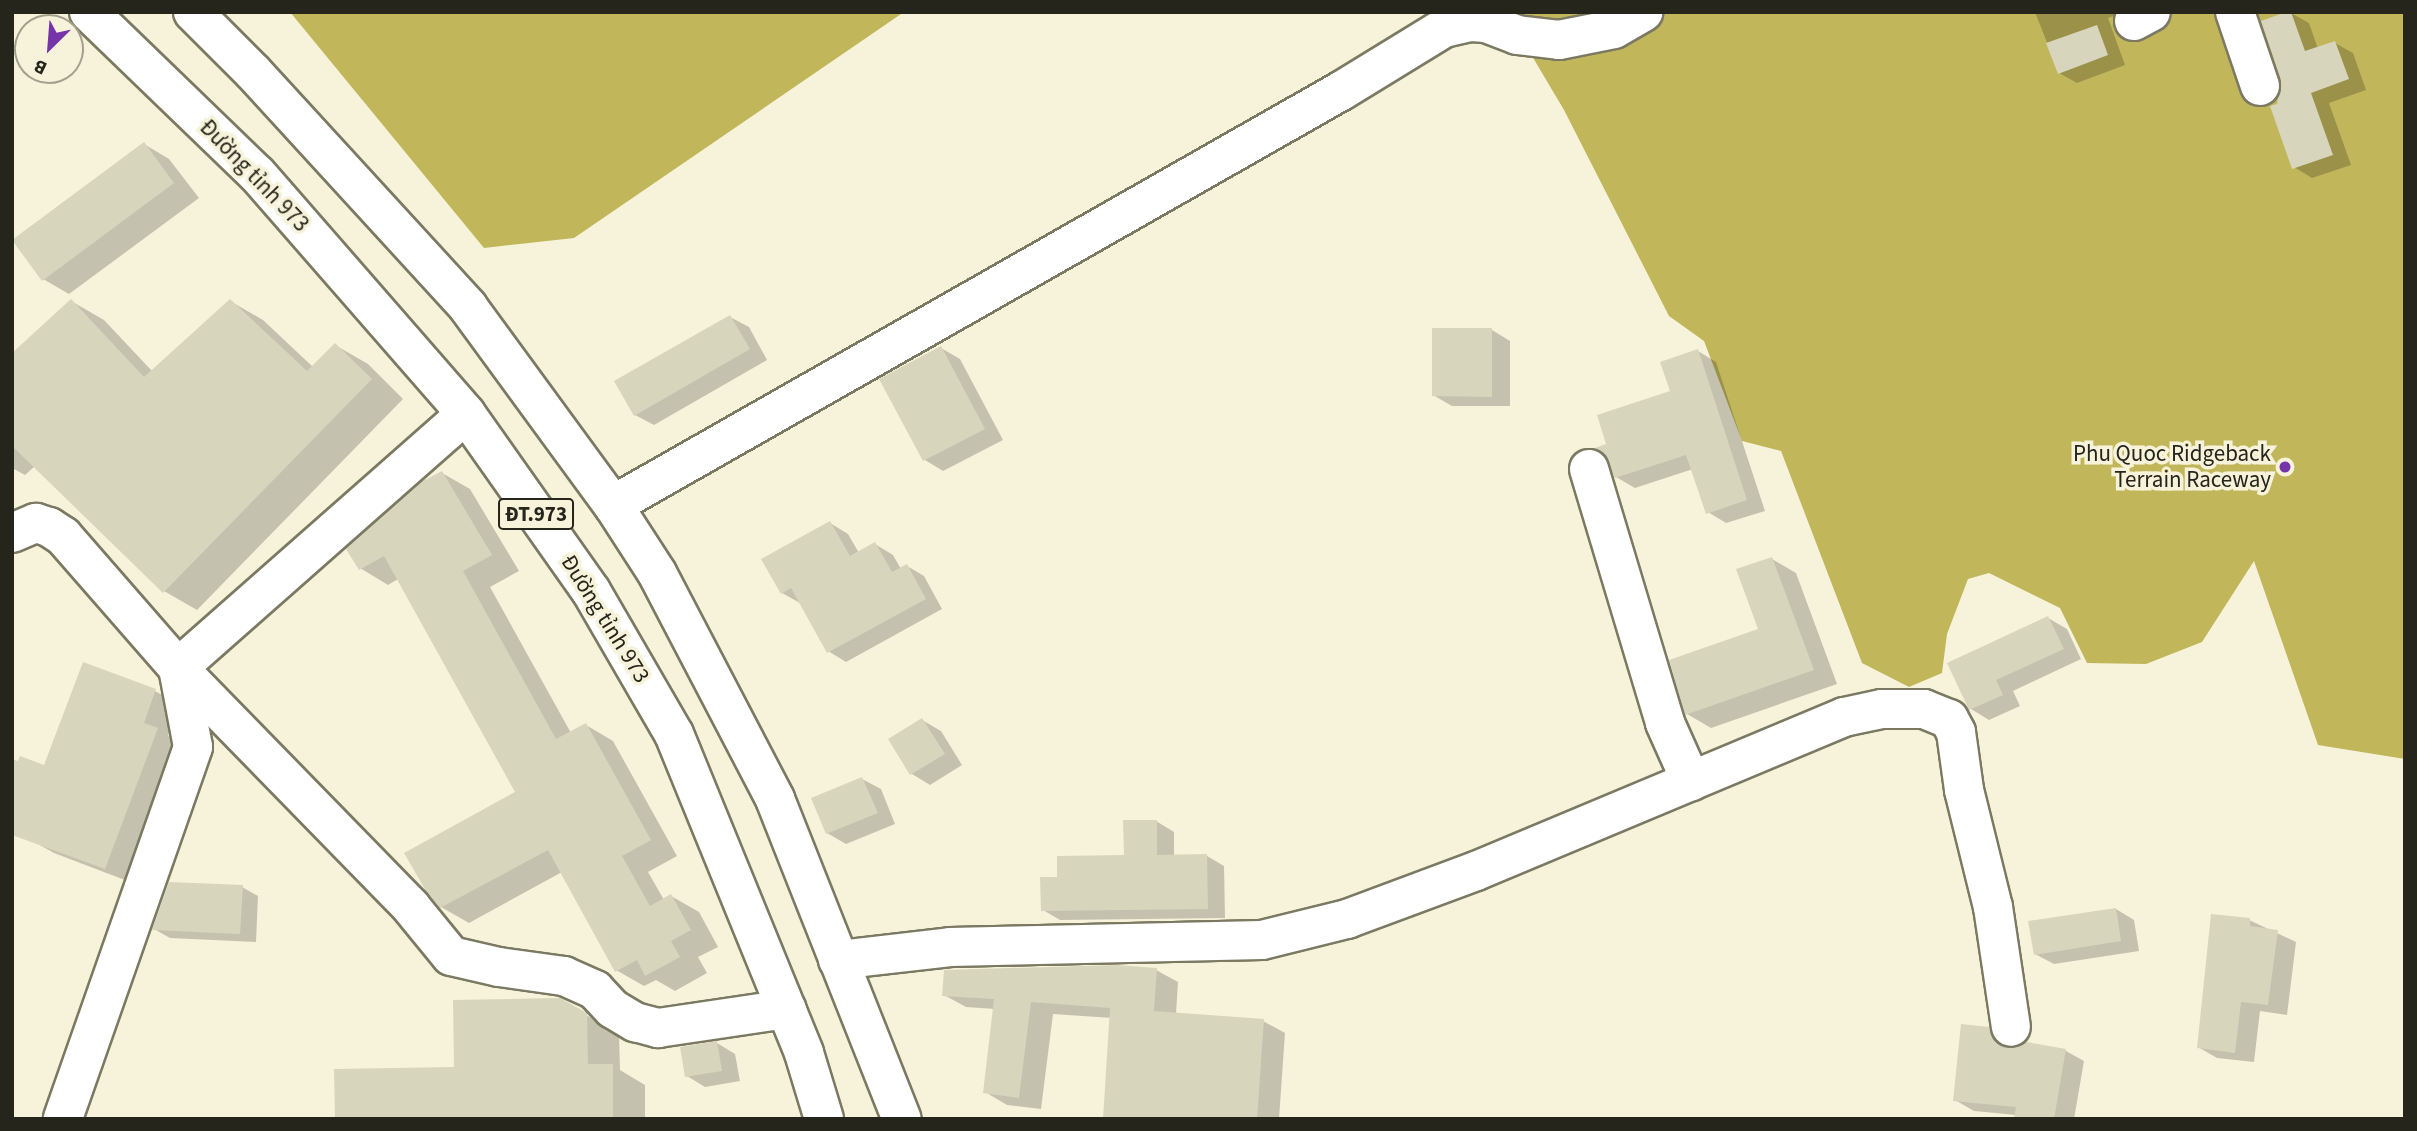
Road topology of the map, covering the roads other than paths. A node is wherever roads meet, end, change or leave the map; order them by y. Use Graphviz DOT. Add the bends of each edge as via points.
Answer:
graph roads {
  1 [pos="89,12"];
  2 [pos="193,12"];
  3 [pos="1643,12"];
  4 [pos="2235,12"];
  5 [pos="2260,86"];
  6 [pos="466,414"];
  7 [pos="1589,469"];
  8 [pos="614,505"];
  9 [pos="12,533"];
  10 [pos="178,668"];
  11 [pos="1691,781"];
  12 [pos="838,960"];
  13 [pos="787,1009"];
  14 [pos="2011,1027"];
  15 [pos="63,1119"];
  16 [pos="824,1119"];
  17 [pos="902,1119"];
  1 -- 6 [label="street, Đường tỉnh 973 / ĐT.973" via="257,174"];
  2 -- 8 [label="street, ĐT.973" via="468,307"];
  3 -- 8 [label="street" via="1614,29 1559,40 1517,35 1486,23 1444,28"];
  4 -- 5 [label="street"];
  6 -- 10 [label="street"];
  6 -- 13 [label="street, Đường tỉnh 973 / ĐT.973" via="591,591 674,734"];
  7 -- 11 [label="street" via="1665,723"];
  8 -- 12 [label="street, ĐT.973" via="657,573 775,799"];
  9 -- 10 [label="street" via="36,523 63,536"];
  10 -- 13 [label="street" via="411,906 451,956 564,976 596,990 613,1009 635,1022 659,1028"];
  10 -- 15 [label="street" via="193,747"];
  11 -- 12 [label="street" via="1360,914 1262,940 950,947"];
  11 -- 14 [label="street" via="1844,717 1882,709 1924,709 1950,719 1993,907"];
  12 -- 17 [label="street, ĐT.973"];
  13 -- 16 [label="street, Đường tỉnh 973 / ĐT.973"];
}
